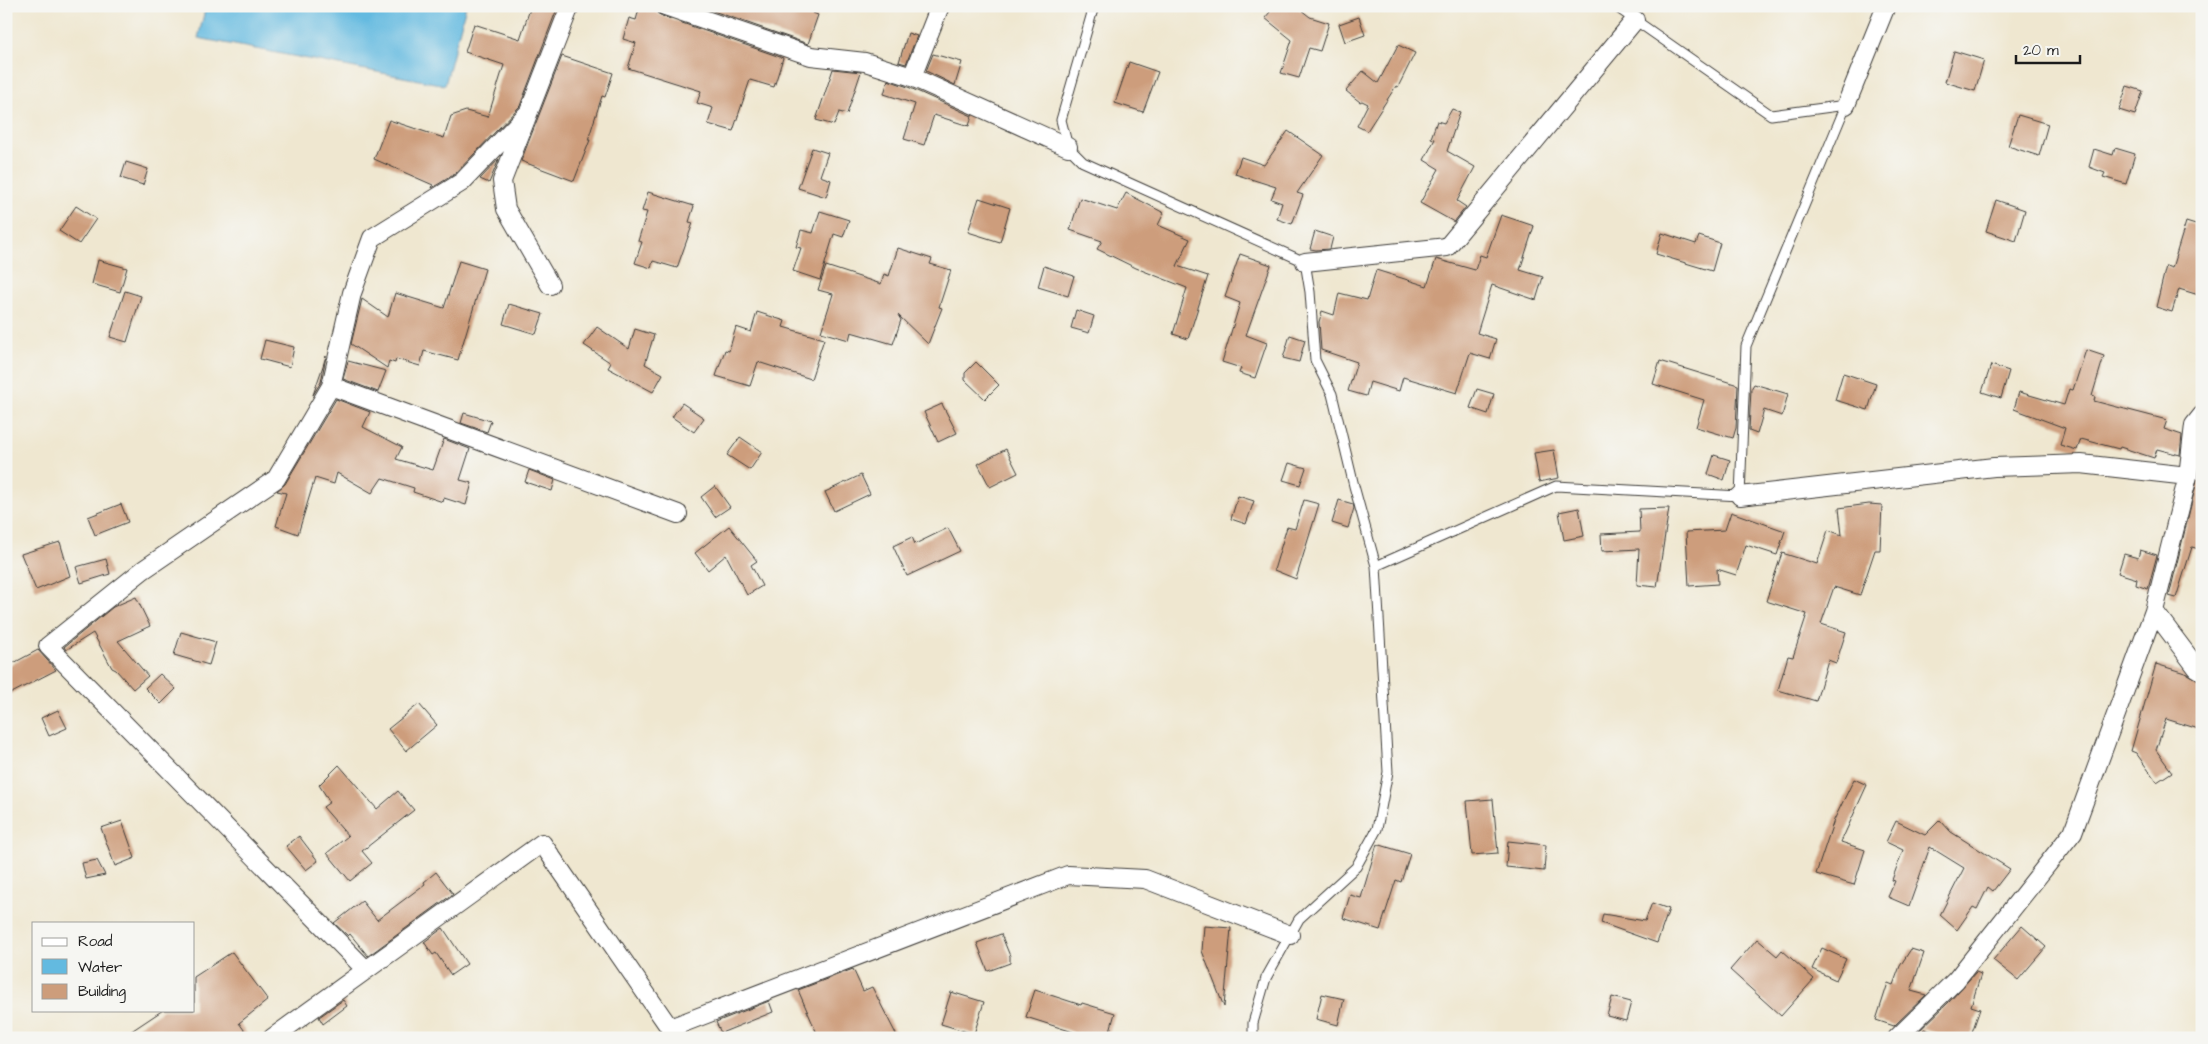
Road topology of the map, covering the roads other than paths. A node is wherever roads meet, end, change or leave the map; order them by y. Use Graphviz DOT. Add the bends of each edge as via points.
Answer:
graph roads {
  1 [pos="570,6"];
  2 [pos="665,6"];
  3 [pos="940,6"];
  4 [pos="1094,6"];
  5 [pos="1615,6"];
  6 [pos="1886,6"];
  7 [pos="1635,20"];
  8 [pos="912,77"];
  9 [pos="1846,105"];
  10 [pos="528,113"];
  11 [pos="1068,147"];
  12 [pos="1305,262"];
  13 [pos="550,285"];
  14 [pos="331,386"];
  15 [pos="2202,415"];
  16 [pos="2188,476"];
  17 [pos="1740,496"];
  18 [pos="678,514"];
  19 [pos="1376,566"];
  20 [pos="2154,612"];
  21 [pos="2202,671"];
  22 [pos="1290,935"];
  23 [pos="366,970"];
  24 [pos="674,1033"];
  25 [pos="272,1038"];
  26 [pos="1252,1038"];
  27 [pos="1897,1038"];
  1 -- 10 [label="street"];
  2 -- 8 [label="street" via="811,56 865,62"];
  3 -- 8 [label="street"];
  4 -- 11 [label="lane" via="1061,120"];
  5 -- 7 [label="lane"];
  6 -- 9 [label="street"];
  7 -- 9 [label="lane" via="1771,116"];
  7 -- 12 [label="street" via="1447,247"];
  8 -- 11 [label="street"];
  9 -- 17 [label="lane" via="1746,346"];
  10 -- 13 [label="street" via="502,181 506,209"];
  10 -- 14 [label="street" via="462,182 372,238 352,293"];
  11 -- 12 [label="lane" via="1083,162"];
  12 -- 19 [label="lane" via="1315,360 1332,394"];
  14 -- 18 [label="street"];
  14 -- 23 [label="street" via="276,479 143,570 48,646"];
  15 -- 16 [label="street" via="2194,425"];
  16 -- 17 [label="street" via="2081,464 1994,466"];
  16 -- 20 [label="street"];
  17 -- 19 [label="lane" via="1556,486"];
  19 -- 22 [label="lane" via="1388,772 1377,828 1356,866 1299,919"];
  20 -- 21 [label="street"];
  20 -- 27 [label="street" via="2073,832 1956,980"];
  22 -- 24 [label="street" via="1145,879 1068,875"];
  22 -- 26 [label="lane" via="1266,978"];
  23 -- 24 [label="street" via="542,843"];
  23 -- 25 [label="street"];
}
